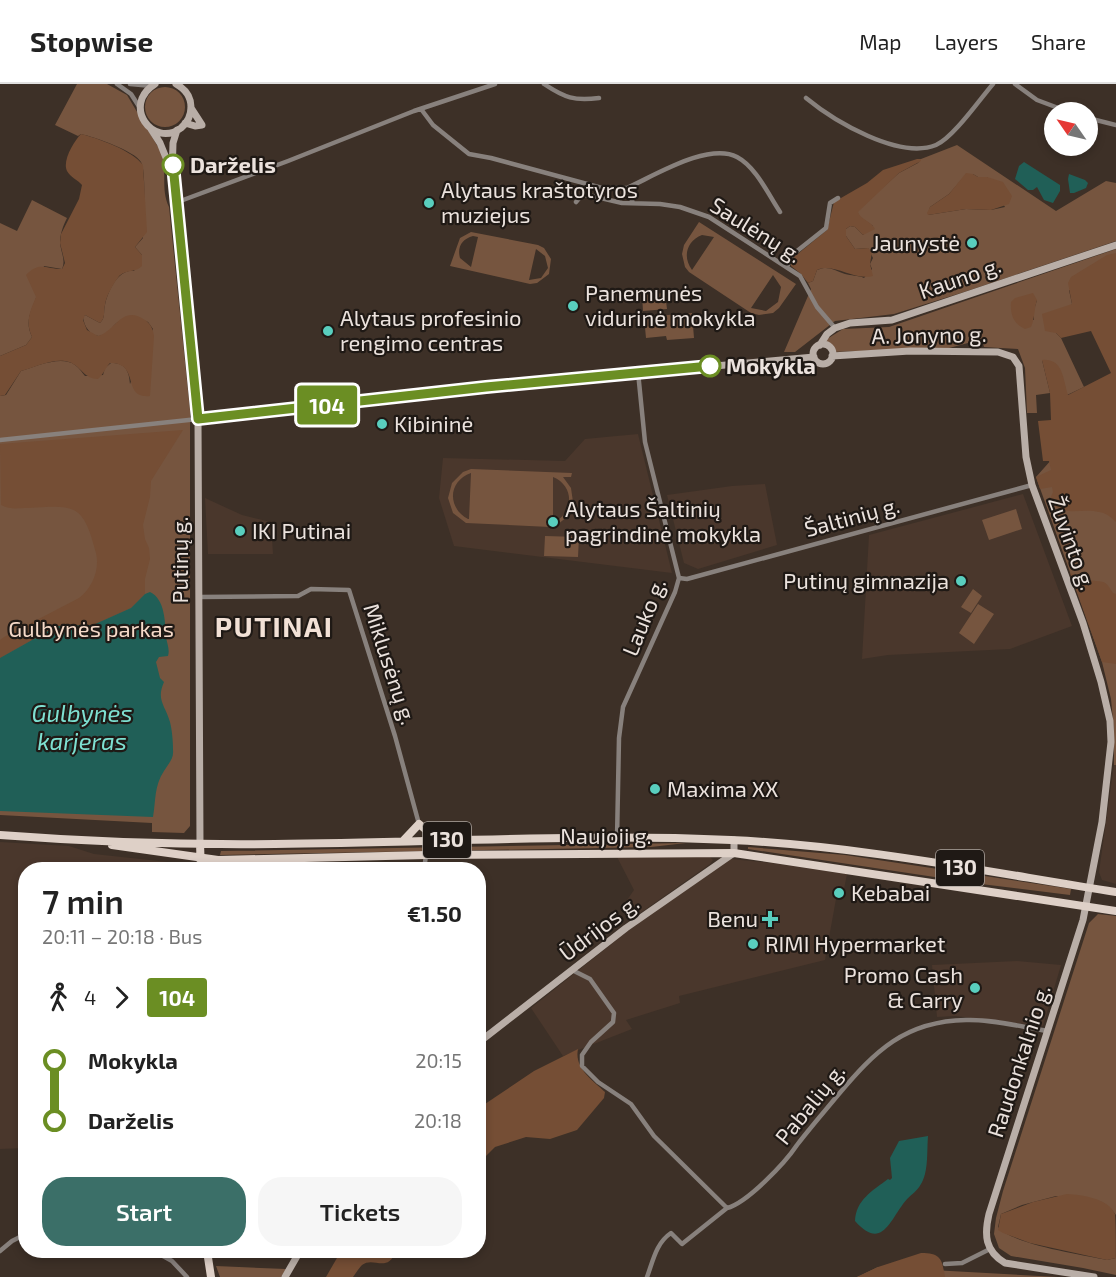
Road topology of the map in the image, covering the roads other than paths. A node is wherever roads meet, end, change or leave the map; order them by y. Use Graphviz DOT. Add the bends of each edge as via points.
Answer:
graph roads {
  1 [pos="117,84"];
  2 [pos="129,84"];
  3 [pos="495,84"];
  4 [pos="544,84"];
  5 [pos="993,84"];
  6 [pos="1015,84"];
  7 [pos="153,85"];
  8 [pos="180,86"];
  9 [pos="600,98"];
  10 [pos="806,98"];
  11 [pos="1044,103"];
  12 [pos="191,108"];
  13 [pos="140,109"];
  14 [pos="421,109"];
  15 [pos="1098,120"];
  16 [pos="186,123"];
  17 [pos="1116,125"];
  18 [pos="151,129"];
  19 [pos="177,130"];
  20 [pos="172,176"];
  21 [pos="627,188"];
  22 [pos="838,198"];
  23 [pos="576,202"];
  24 [pos="175,203"];
  25 [pos="633,203"];
  26 [pos="780,212"];
  27 [pos="1116,245"];
  28 [pos="787,267"];
  29 [pos="835,328"];
  30 [pos="820,345"];
  31 [pos="832,356"];
  32 [pos="814,357"];
  33 [pos="1019,366"];
  34 [pos="638,372"];
  35 [pos="198,419"];
  36 [pos="0,440"];
  37 [pos="1032,485"];
  38 [pos="679,578"];
  39 [pos="199,597"];
  40 [pos="419,824"];
  41 [pos="0,835"];
  42 [pos="617,839"];
  43 [pos="440,840"];
  44 [pos="734,840"];
  45 [pos="403,841"];
  46 [pos="93,842"];
  47 [pos="200,844"];
  48 [pos="734,853"];
  49 [pos="426,855"];
  50 [pos="201,858"];
  51 [pos="201,862"];
  52 [pos="425,862"];
  53 [pos="1090,888"];
  54 [pos="1116,892"];
  55 [pos="1086,907"];
  56 [pos="1116,911"];
  57 [pos="572,970"];
  58 [pos="1048,1031"];
  59 [pos="486,1037"];
  60 [pos="727,1208"];
  61 [pos="18,1238"];
  62 [pos="990,1250"];
  63 [pos="0,1251"];
  64 [pos="167,1258"];
  65 [pos="208,1258"];
  66 [pos="296,1258"];
  67 [pos="945,1264"];
  68 [pos="187,1277"];
  69 [pos="211,1277"];
  70 [pos="285,1277"];
  71 [pos="646,1277"];
  72 [pos="1094,1277"];
  1 -- 13 [label="street" via="131,94"];
  2 -- 7 [label="street"];
  3 -- 14 [label="street"];
  4 -- 9 [label="street" via="570,99"];
  5 -- 10 [label="street" via="950,134 938,144 922,148 869,136 826,114"];
  6 -- 11 [label="street"];
  7 -- 13 [label="street" via="143,95"];
  8 -- 12 [label="street"];
  12 -- 16 [label="street"];
  12 -- 16 [label="street" via="202,125"];
  13 -- 18 [label="street, Putinų g."];
  14 -- 21 [label="street, Saulėnų g." via="433,125 469,154 602,188"];
  14 -- 24 [label="street"];
  15 -- 17 [label="street"];
  16 -- 19 [label="street"];
  18 -- 19 [label="street" via="164,133"];
  18 -- 20 [label="street, Putinų g."];
  19 -- 20 [label="street, Putinų g."];
  20 -- 24 [label="street, Putinų g."];
  21 -- 25 [label="street"];
  21 -- 26 [label="street, Saulėnų g." via="700,155 736,156"];
  22 -- 28 [label="street" via="830,203 826,228 792,255"];
  23 -- 25 [label="street, Saulėnų g." via="588,195"];
  24 -- 35 [label="street, Putinų g."];
  25 -- 28 [label="street, Saulėnų g." via="680,207 709,217"];
  27 -- 29 [label="street, Kauno g." via="892,320"];
  28 -- 29 [label="street, Saulėnų g." via="800,276 817,307"];
  29 -- 30 [label="street"];
  30 -- 31 [label="street" via="828,346"];
  30 -- 32 [label="street" via="815,348"];
  31 -- 32 [label="street" via="823,364"];
  31 -- 33 [label="street, A. Jonyno g." via="910,351 998,352 1013,357"];
  32 -- 34 [label="street"];
  33 -- 37 [label="street, Žuvinto g."];
  34 -- 35 [label="street"];
  34 -- 38 [label="street, Lauko g." via="645,442"];
  35 -- 36 [label="street"];
  35 -- 39 [label="street, Putinų g."];
  37 -- 38 [label="street, Šaltinių g." via="687,579"];
  37 -- 53 [label="street, Žuvinto g." via="1085,630 1110,721 1109,769"];
  38 -- 42 [label="street, Lauko g." via="624,707 619,738"];
  39 -- 40 [label="street, Miklusėnų g." via="298,596 311,590 349,590"];
  39 -- 47 [label="street, Putinų g."];
  40 -- 43 [label="main road"];
  40 -- 45 [label="main road"];
  41 -- 46 [label="main road, Naujoji g. / 130"];
  42 -- 43 [label="main road, Naujoji g. / 130"];
  42 -- 44 [label="main road, Naujoji g. / 130"];
  43 -- 45 [label="main road, Naujoji g. / 130"];
  44 -- 48 [label="street"];
  44 -- 53 [label="main road, Naujoji g. / 130" via="848,850"];
  45 -- 47 [label="main road, Naujoji g. / 130"];
  46 -- 47 [label="main road, Naujoji g. / 130"];
  46 -- 50 [label="main road, Naujoji g."];
  47 -- 50 [label="main road"];
  48 -- 49 [label="main road, Naujoji g. / 130"];
  48 -- 55 [label="main road, Naujoji g. / 130"];
  48 -- 57 [label="street, Ūdrijos g."];
  49 -- 50 [label="main road, Naujoji g. / 130"];
  49 -- 52 [label="street"];
  50 -- 51 [label="main road"];
  53 -- 54 [label="main road, Naujoji g. / 130"];
  53 -- 55 [label="street, Žuvinto g."];
  55 -- 56 [label="main road, Naujoji g. / 130"];
  55 -- 58 [label="street, Raudonkalnio g."];
  57 -- 59 [label="street, Ūdrijos g."];
  57 -- 60 [label="street" via="590,979 615,1017 586,1049 580,1061 582,1066 631,1104 654,1136"];
  58 -- 60 [label="street, Pabalių g." via="969,1020 940,1022 908,1031 863,1065 780,1168"];
  58 -- 62 [label="street, Raudonkalnio g." via="986,1227 985,1239"];
  60 -- 71 [label="street, Pabalių g." via="682,1244 671,1233 668,1235 657,1247"];
  61 -- 63 [label="street"];
  62 -- 67 [label="street" via="962,1263"];
  62 -- 72 [label="street" via="1011,1264"];
  64 -- 68 [label="street"];
  65 -- 69 [label="main road"];
  66 -- 70 [label="street"];
}
